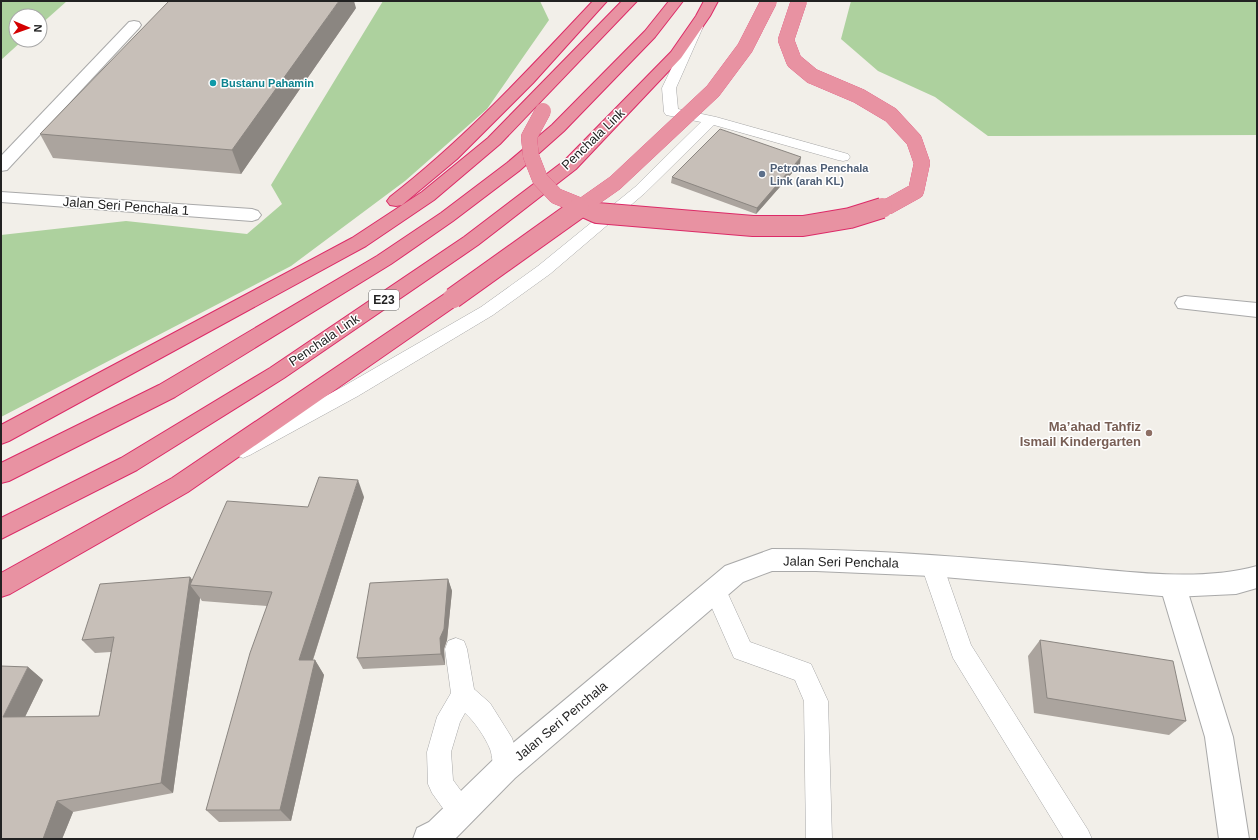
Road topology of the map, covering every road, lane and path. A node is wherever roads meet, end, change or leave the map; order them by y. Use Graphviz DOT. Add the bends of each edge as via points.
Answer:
graph roads {
  1 [pos="676,1"];
  2 [pos="711,1"];
  3 [pos="770,1"];
  4 [pos="799,1"];
  5 [pos="637,3"];
  6 [pos="596,6"];
  7 [pos="701,18"];
  8 [pos="134,25"];
  9 [pos="711,120"];
  10 [pos="843,157"];
  11 [pos="1,166"];
  12 [pos="1,197"];
  13 [pos="252,215"];
  14 [pos="301,273"];
  15 [pos="1185,303"];
  16 [pos="1257,310"];
  17 [pos="1,435"];
  18 [pos="1,474"];
  19 [pos="180,485"];
  20 [pos="1,530"];
  21 [pos="932,565"];
  22 [pos="1257,577"];
  23 [pos="1,586"];
  24 [pos="1173,586"];
  25 [pos="715,590"];
  26 [pos="456,650"];
  27 [pos="463,695"];
  28 [pos="505,768"];
  29 [pos="461,812"];
  30 [pos="428,839"];
  31 [pos="819,839"];
  32 [pos="1079,839"];
  33 [pos="1234,839"];
  1 -- 18 [label="highway, E23" via="650,34 558,128 513,167 447,217 384,260 167,391"];
  2 -- 7 [label="highway, Penchala Link / E23"];
  3 -- 19 [label="highway, bridge" via="745,48 713,91 615,183 453,298"];
  4 -- 5 [label="highway, bridge" via="786,40 794,61 812,76 859,96 890,115 914,140 922,163 916,191 889,206 850,218 803,226 753,226 597,213 556,196 540,179 531,156 529,137 543,111"];
  5 -- 14 [label="highway" via="602,29 494,141 428,196 359,242"];
  6 -- 14 [label="highway" via="504,105 418,185"];
  7 -- 9 [label="lane" via="669,88 671,112"];
  7 -- 20 [label="highway, Penchala Link / E23" via="676,55 570,165 471,241 277,373 143,455"];
  8 -- 11 [label="street"];
  9 -- 10 [label="lane"];
  9 -- 19 [label="lane" via="640,190 544,270 487,311 351,391"];
  12 -- 13 [label="street, Jalan Seri Penchala 1"];
  14 -- 17 [label="highway"];
  15 -- 16 [label="street"];
  19 -- 23 [label="highway"];
  21 -- 24 [label="street, Jalan Seri Penchala"];
  21 -- 25 [label="street, Jalan Seri Penchala" via="772,560 734,574"];
  21 -- 32 [label="lane" via="961,650"];
  22 -- 24 [label="street, Jalan Seri Penchala" via="1236,583"];
  24 -- 33 [label="street" via="1219,737"];
  25 -- 28 [label="street, Jalan Seri Penchala"];
  25 -- 31 [label="lane" via="742,650 803,672 816,701"];
  26 -- 27 [label="lane"];
  27 -- 28 [label="lane" via="481,711 493,731 502,747"];
  27 -- 29 [label="lane" via="449,717 439,752 441,784"];
  28 -- 29 [label="street, Jalan Seri Penchala"];
  29 -- 30 [label="street, Jalan Seri Penchala" via="440,833"];
}
